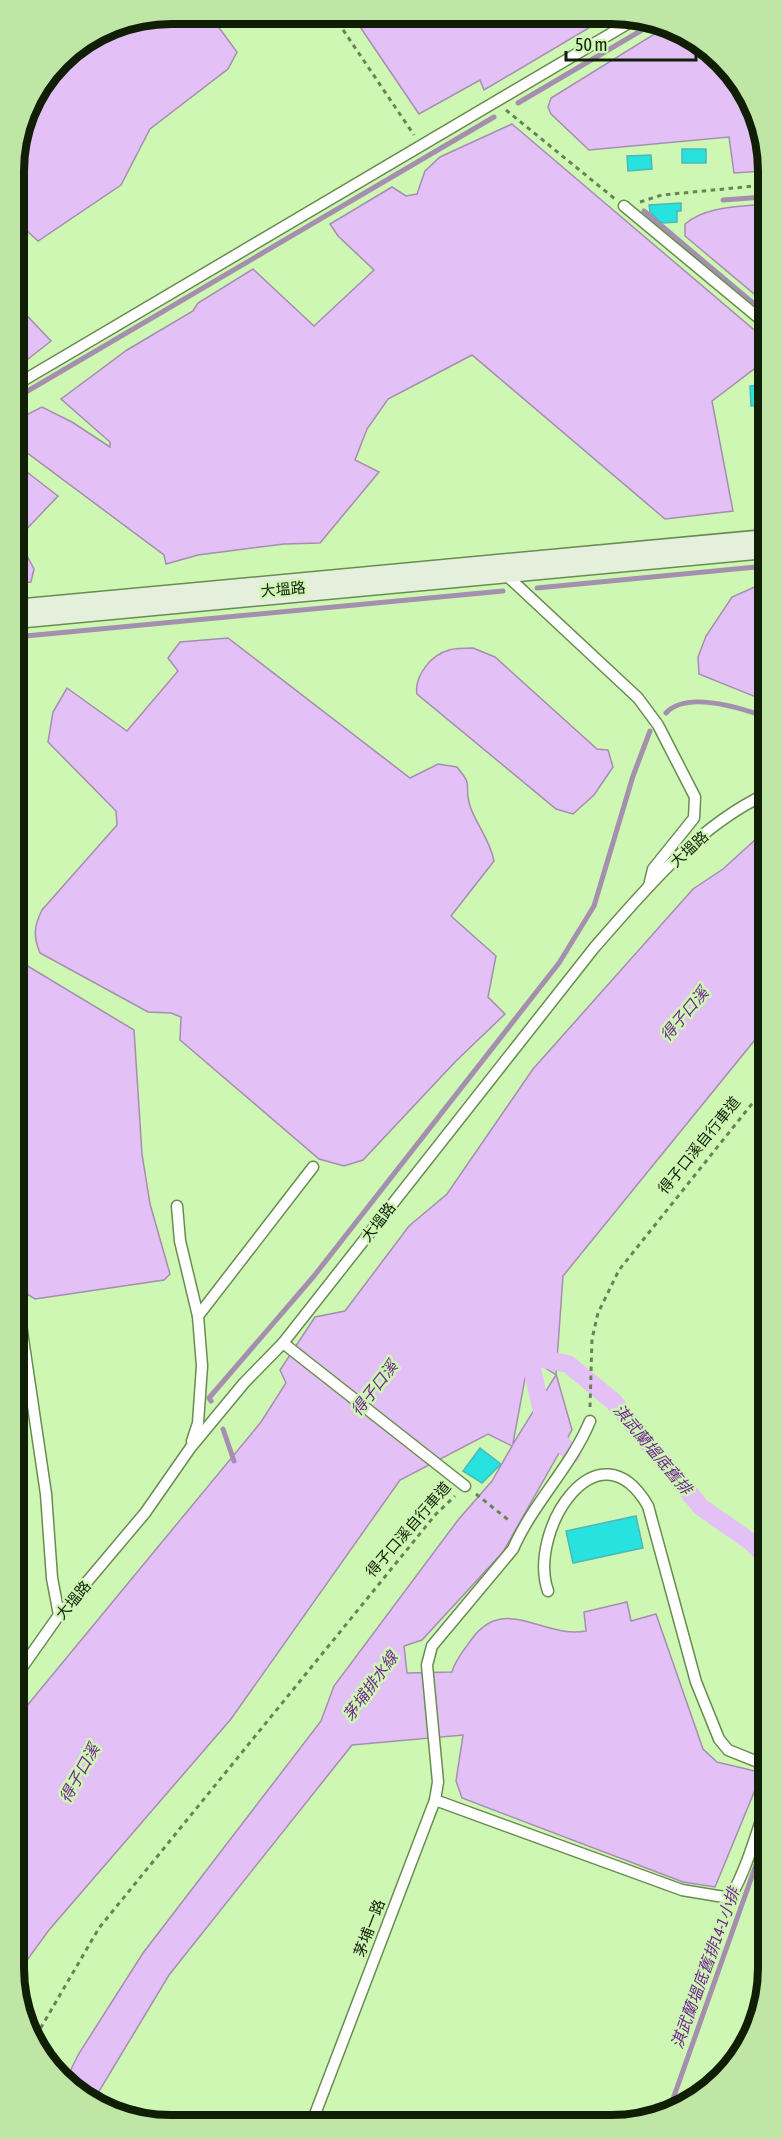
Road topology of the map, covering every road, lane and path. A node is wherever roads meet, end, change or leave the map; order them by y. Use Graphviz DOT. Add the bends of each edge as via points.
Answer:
graph roads {
  1 [pos="339,24"];
  2 [pos="626,25"];
  3 [pos="496,102"];
  4 [pos="421,145"];
  5 [pos="758,186"];
  6 [pos="624,206"];
  7 [pos="758,317"];
  8 [pos="24,380"];
  9 [pos="758,545"];
  10 [pos="499,568"];
  11 [pos="24,613"];
  12 [pos="758,798"];
  13 [pos="648,886"];
  14 [pos="758,1096"];
  15 [pos="313,1167"];
  16 [pos="177,1206"];
  17 [pos="198,1316"];
  18 [pos="283,1343"];
  19 [pos="24,1345"];
  20 [pos="590,1421"];
  21 [pos="191,1447"];
  22 [pos="465,1486"];
  23 [pos="522,1531"];
  24 [pos="548,1591"];
  25 [pos="59,1615"];
  26 [pos="24,1665"];
  27 [pos="758,1762"];
  28 [pos="435,1800"];
  29 [pos="758,1822"];
  30 [pos="39,2031"];
  31 [pos="315,2115"];
  1 -- 4 [label="path"];
  2 -- 3 [label="lane"];
  3 -- 4 [label="lane"];
  3 -- 6 [label="path"];
  4 -- 8 [label="lane"];
  5 -- 6 [label="path" via="662,195"];
  6 -- 7 [label="lane"];
  9 -- 10 [label="street, 大塭路"];
  10 -- 11 [label="street, 大塭路"];
  10 -- 13 [label="lane" via="638,698 658,725 694,797 694,818 653,869"];
  12 -- 13 [label="lane, 大塭路" via="699,838"];
  13 -- 18 [label="lane, 大塭路" via="594,948"];
  14 -- 20 [label="path, 得子口溪自行車道" via="619,1270 598,1313 592,1339"];
  15 -- 17 [label="lane"];
  16 -- 17 [label="lane" via="180,1241"];
  17 -- 21 [label="lane" via="202,1366 198,1423"];
  18 -- 21 [label="lane, 大塭路"];
  18 -- 22 [label="lane"];
  19 -- 25 [label="lane"];
  20 -- 23 [label="lane"];
  21 -- 25 [label="lane, 大塭路" via="145,1513"];
  22 -- 23 [label="path, 得子口溪自行車道"];
  22 -- 30 [label="path, 得子口溪自行車道" via="436,1514 99,1928"];
  23 -- 28 [label="lane, 茅埔一路" via="502,1565 432,1646 427,1665 438,1782"];
  24 -- 27 [label="lane" via="543,1566 548,1537 572,1492 584,1481 600,1475 616,1474 637,1487 648,1506 696,1682 719,1739 728,1750"];
  25 -- 26 [label="lane, 大塭路"];
  28 -- 29 [label="lane" via="682,1890 724,1897 730,1896 745,1871"];
  28 -- 31 [label="lane, 茅埔一路"];
}
